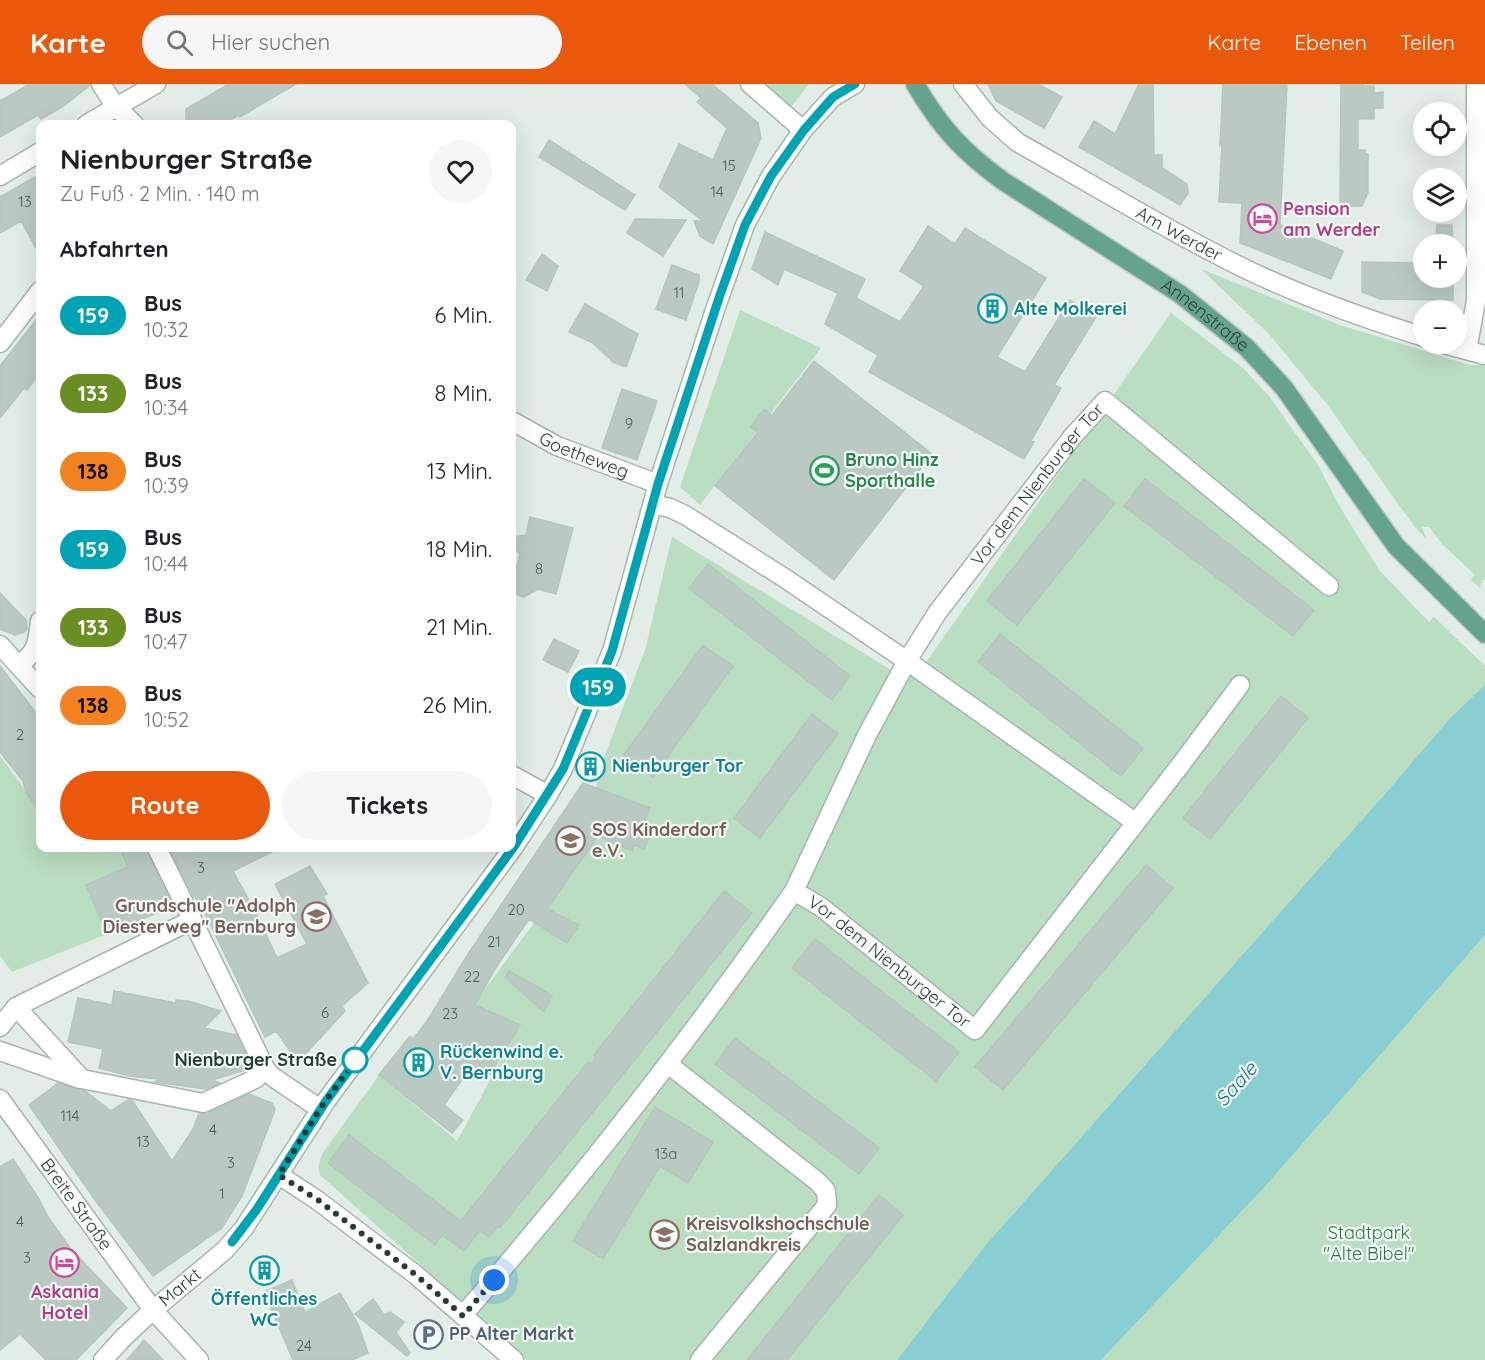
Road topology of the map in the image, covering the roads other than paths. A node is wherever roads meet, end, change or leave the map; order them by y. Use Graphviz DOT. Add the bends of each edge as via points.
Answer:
graph roads {
  1 [pos="101,84"];
  2 [pos="156,84"];
  3 [pos="750,84"];
  4 [pos="855,84"];
  5 [pos="915,84"];
  6 [pos="963,84"];
  7 [pos="1476,84"];
  8 [pos="834,91"];
  9 [pos="116,107"];
  10 [pos="94,120"];
  11 [pos="123,120"];
  12 [pos="130,120"];
  13 [pos="804,130"];
  14 [pos="36,154"];
  15 [pos="0,176"];
  16 [pos="36,296"];
  17 [pos="1413,334"];
  18 [pos="0,343"];
  19 [pos="1467,350"];
  20 [pos="1485,355"];
  21 [pos="516,423"];
  22 [pos="658,484"];
  23 [pos="652,504"];
  24 [pos="1329,586"];
  25 [pos="1485,634"];
  26 [pos="0,645"];
  27 [pos="36,647"];
  28 [pos="907,661"];
  29 [pos="20,665"];
  30 [pos="36,684"];
  31 [pos="1240,685"];
  32 [pos="516,777"];
  33 [pos="548,795"];
  34 [pos="1135,822"];
  35 [pos="516,843"];
  36 [pos="159,852"];
  37 [pos="510,852"];
  38 [pos="794,891"];
  39 [pos="192,920"];
  40 [pos="16,1007"];
  41 [pos="0,1027"];
  42 [pos="0,1051"];
  43 [pos="668,1064"];
  44 [pos="266,1070"];
  45 [pos="82,1079"];
  46 [pos="0,1099"];
  47 [pos="320,1109"];
  48 [pos="279,1175"];
  49 [pos="153,1310"];
  50 [pos="463,1316"];
  51 [pos="511,1359"];
  52 [pos="103,1360"];
  53 [pos="199,1360"];
  54 [pos="700,1360"];
  1 -- 9 [label="street"];
  2 -- 9 [label="street"];
  3 -- 13 [label="street"];
  4 -- 8 [label="street"];
  5 -- 25 [label="main road, Annenstraße" via="952,138 981,165 1180,294 1247,348 1284,388 1396,546"];
  6 -- 17 [label="street, Am Werder" via="990,118 1017,141 1217,255 1316,299"];
  7 -- 19 [label="street" via="1476,301"];
  8 -- 13 [label="street"];
  9 -- 10 [label="street"];
  9 -- 11 [label="street"];
  9 -- 12 [label="street"];
  13 -- 22 [label="street" via="766,184 739,241"];
  14 -- 15 [label="street"];
  16 -- 18 [label="street"];
  19 -- 20 [label="street"];
  21 -- 22 [label="street, Goetheweg" via="557,446"];
  22 -- 23 [label="street"];
  23 -- 28 [label="street" via="691,519"];
  23 -- 33 [label="street" via="612,651 563,769"];
  24 -- 28 [label="street, Vor dem Nienburger Tor" via="1105,400 937,613"];
  26 -- 29 [label="street"];
  27 -- 29 [label="street"];
  28 -- 34 [label="street"];
  28 -- 38 [label="street, Vor dem Nienburger Tor" via="867,735"];
  29 -- 30 [label="street"];
  31 -- 34 [label="street, Vor dem Nienburger Tor"];
  32 -- 33 [label="street"];
  33 -- 35 [label="street"];
  34 -- 38 [label="street, Vor dem Nienburger Tor" via="975,1030"];
  36 -- 39 [label="street"];
  37 -- 47 [label="street"];
  38 -- 43 [label="street, Vor dem Nienburger Tor"];
  39 -- 40 [label="street"];
  39 -- 44 [label="street"];
  40 -- 41 [label="street"];
  40 -- 45 [label="street"];
  42 -- 45 [label="street"];
  43 -- 50 [label="street, Vor dem Nienburger Tor"];
  43 -- 54 [label="street" via="826,1191 827,1205"];
  44 -- 45 [label="street" via="203,1103"];
  44 -- 47 [label="street"];
  46 -- 49 [label="street, Breite Straße"];
  47 -- 48 [label="street"];
  48 -- 49 [label="street, Markt" via="235,1246"];
  48 -- 50 [label="street" via="416,1275"];
  49 -- 52 [label="street"];
  49 -- 53 [label="street, Markt"];
  50 -- 51 [label="street"];
}
